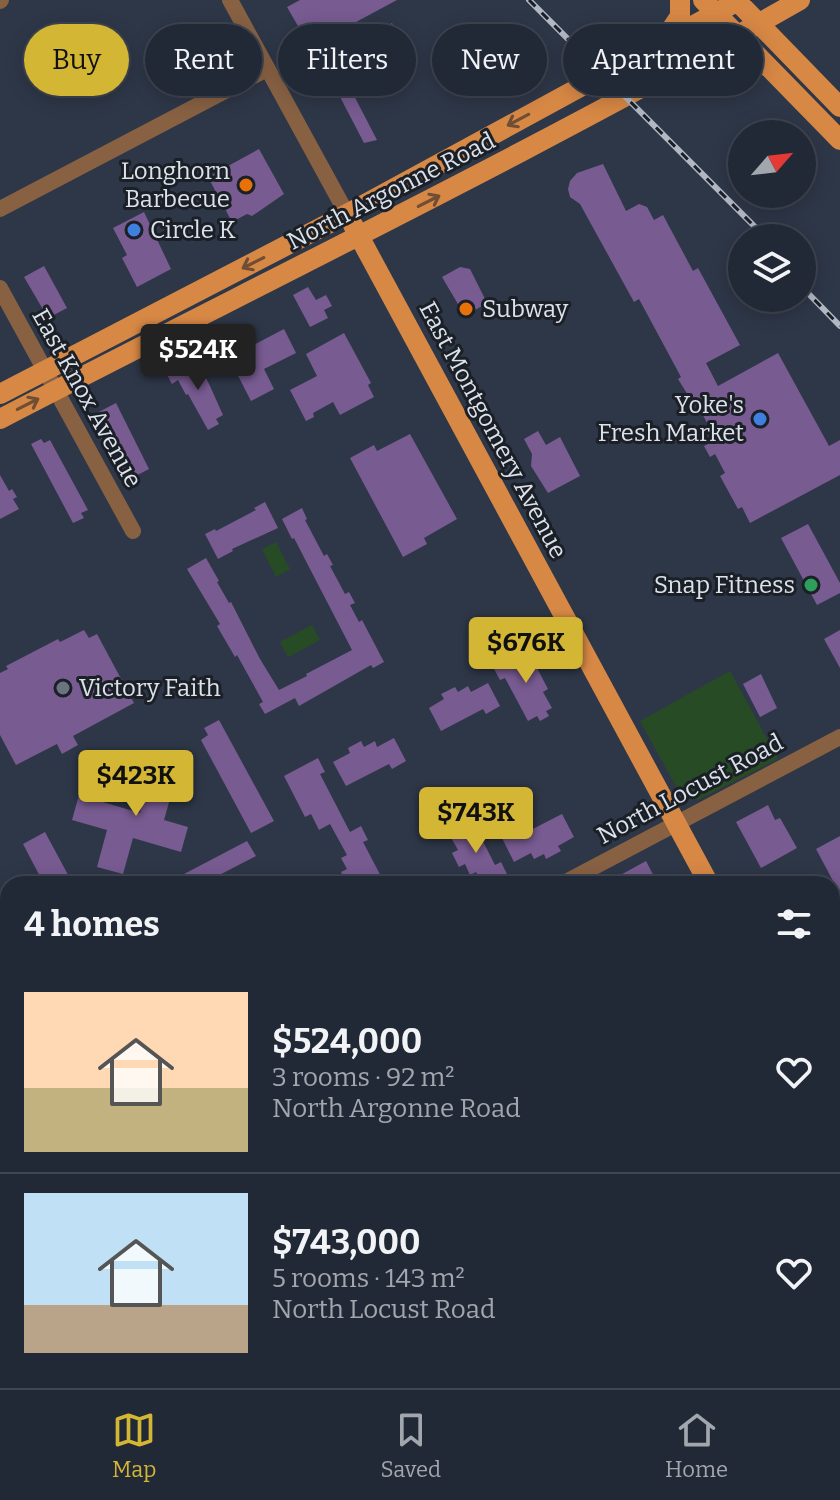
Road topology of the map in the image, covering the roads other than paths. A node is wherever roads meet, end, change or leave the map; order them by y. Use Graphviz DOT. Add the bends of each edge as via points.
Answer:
graph roads {
  1 [pos="230,0"];
  2 [pos="680,0"];
  3 [pos="738,0"];
  4 [pos="800,0"];
  5 [pos="709,6"];
  6 [pos="759,23"];
  7 [pos="676,24"];
  8 [pos="685,24"];
  9 [pos="726,24"];
  10 [pos="763,61"];
  11 [pos="267,69"];
  12 [pos="563,96"];
  13 [pos="628,96"];
  14 [pos="840,107"];
  15 [pos="840,140"];
  16 [pos="0,209"];
  17 [pos="347,214"];
  18 [pos="359,237"];
  19 [pos="0,288"];
  20 [pos="45,371"];
  21 [pos="55,390"];
  22 [pos="0,394"];
  23 [pos="0,419"];
  24 [pos="133,531"];
  25 [pos="840,737"];
  26 [pos="676,824"];
  27 [pos="577,876"];
  28 [pos="705,876"];
  1 -- 11 [label="street, East Montgomery Avenue"];
  2 -- 7 [label="main road"];
  3 -- 5 [label="main road, North Argonne Road"];
  3 -- 6 [label="main road"];
  4 -- 6 [label="main road, North Argonne Road"];
  5 -- 8 [label="main road, North Argonne Road"];
  5 -- 9 [label="main road"];
  6 -- 14 [label="main road"];
  10 -- 15 [label="main road"];
  11 -- 16 [label="street"];
  11 -- 17 [label="street, East Montgomery Avenue"];
  12 -- 17 [label="main road, North Argonne Road, one-way"];
  18 -- 13 [label="main road, North Argonne Road, one-way"];
  17 -- 18 [label="main road, East Montgomery Avenue"];
  17 -- 20 [label="main road, North Argonne Road, one-way"];
  18 -- 21 [label="main road, North Argonne Road"];
  18 -- 26 [label="main road, East Montgomery Avenue"];
  19 -- 20 [label="street, East Knox Avenue"];
  20 -- 21 [label="street, East Knox Avenue"];
  20 -- 22 [label="main road, North Argonne Road"];
  23 -- 21 [label="main road, North Argonne Road, one-way"];
  21 -- 24 [label="street, East Knox Avenue"];
  25 -- 26 [label="street, North Locust Road"];
  26 -- 27 [label="street, North Locust Road"];
  26 -- 28 [label="main road, East Montgomery Avenue"];
}
